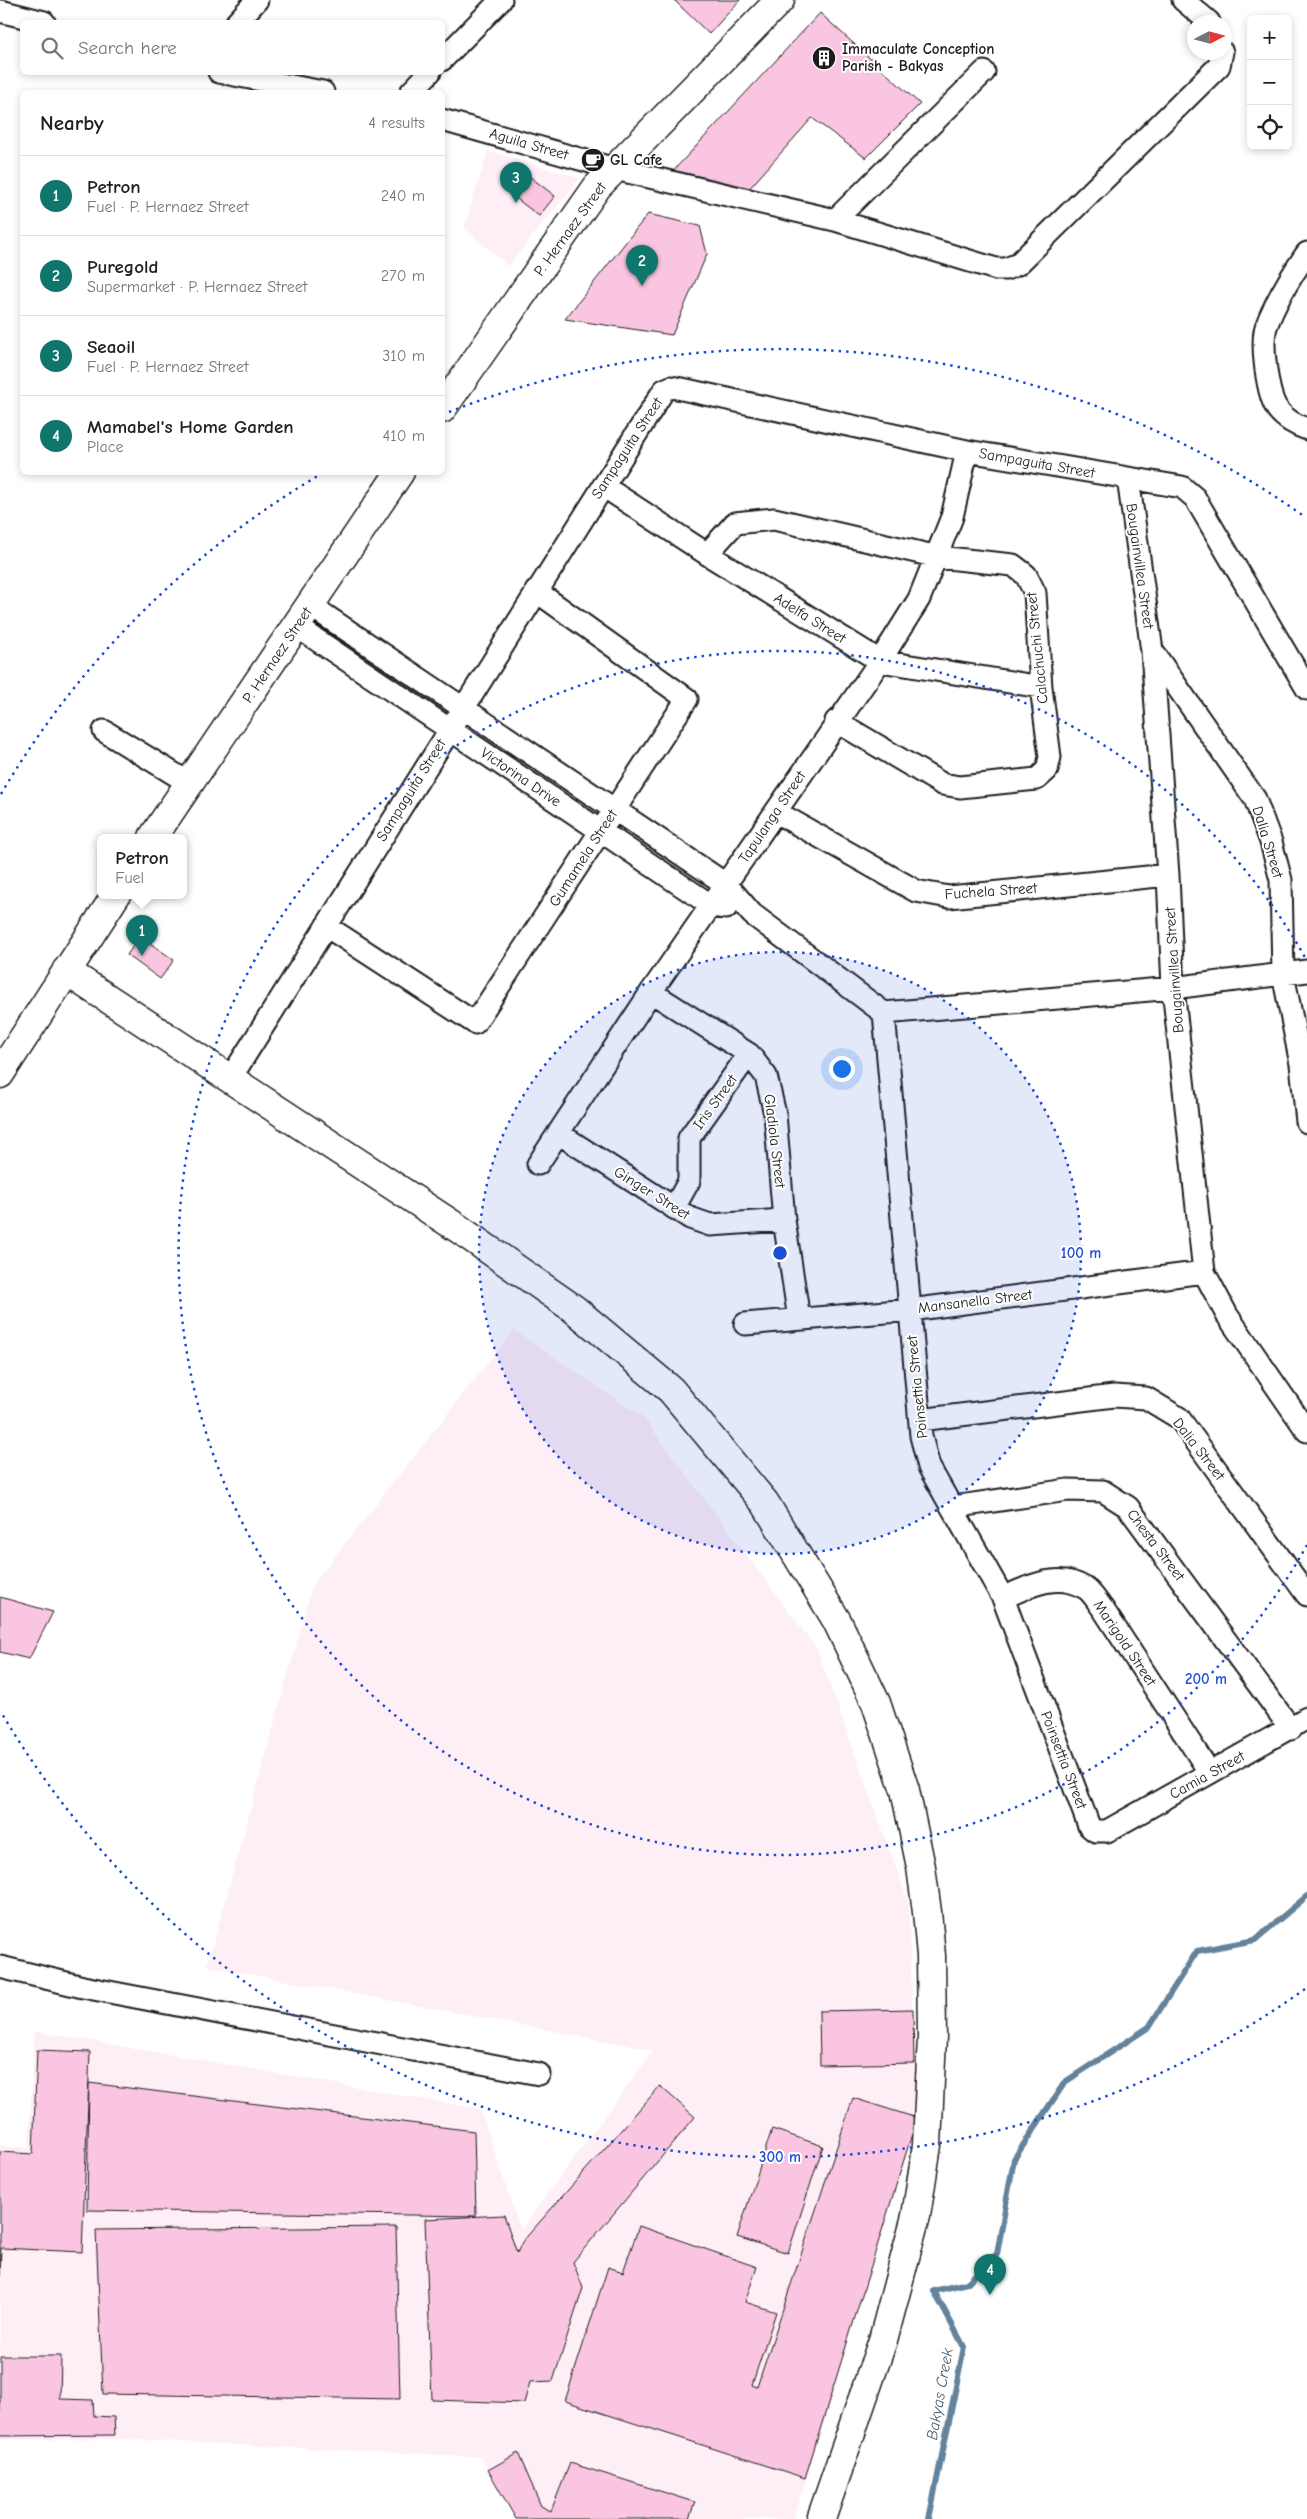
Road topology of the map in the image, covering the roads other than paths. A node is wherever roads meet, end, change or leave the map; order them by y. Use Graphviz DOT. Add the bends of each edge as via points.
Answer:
graph roads {
  1 [pos="257,0"];
  2 [pos="501,0"];
  3 [pos="780,0"];
  4 [pos="1182,0"];
  5 [pos="0,11"];
  6 [pos="1200,15"];
  7 [pos="36,20"];
  8 [pos="239,20"];
  9 [pos="445,57"];
  10 [pos="1220,60"];
  11 [pos="984,72"];
  12 [pos="235,75"];
  13 [pos="427,75"];
  14 [pos="313,90"];
  15 [pos="413,90"];
  16 [pos="445,121"];
  17 [pos="615,169"];
  18 [pos="835,220"];
  19 [pos="1307,253"];
  20 [pos="445,405"];
  21 [pos="1307,429"];
  22 [pos="967,451"];
  23 [pos="398,475"];
  24 [pos="1128,478"];
  25 [pos="603,486"];
  26 [pos="707,554"];
  27 [pos="938,557"];
  28 [pos="536,591"];
  29 [pos="304,616"];
  30 [pos="1152,652"];
  31 [pos="880,661"];
  32 [pos="1041,687"];
  33 [pos="1307,689"];
  34 [pos="463,708"];
  35 [pos="836,722"];
  36 [pos="449,729"];
  37 [pos="104,731"];
  38 [pos="189,782"];
  39 [pos="615,810"];
  40 [pos="776,812"];
  41 [pos="601,831"];
  42 [pos="155,834"];
  43 [pos="1168,875"];
  44 [pos="727,885"];
  45 [pos="113,899"];
  46 [pos="712,906"];
  47 [pos="752,914"];
  48 [pos="326,926"];
  49 [pos="66,971"];
  50 [pos="1307,971"];
  51 [pos="1283,974"];
  52 [pos="1173,988"];
  53 [pos="651,992"];
  54 [pos="884,1013"];
  55 [pos="749,1054"];
  56 [pos="1304,1064"];
  57 [pos="0,1074"];
  58 [pos="230,1079"];
  59 [pos="1307,1122"];
  60 [pos="558,1133"];
  61 [pos="538,1164"];
  62 [pos="674,1208"];
  63 [pos="784,1220"];
  64 [pos="1204,1272"];
  65 [pos="910,1310"];
  66 [pos="799,1319"];
  67 [pos="745,1324"];
  68 [pos="920,1420"];
  69 [pos="1307,1431"];
  70 [pos="953,1507"];
  71 [pos="1307,1595"];
  72 [pos="1003,1598"];
  73 [pos="1299,1724"];
  74 [pos="1210,1772"];
  75 [pos="1108,1831"];
  76 [pos="0,1967"];
  77 [pos="539,2074"];
  78 [pos="821,2519"];
  1 -- 8 [label="street"];
  2 -- 9 [label="street"];
  3 -- 17 [label="street, P. Hernaez Street"];
  4 -- 6 [label="street"];
  5 -- 7 [label="street"];
  10 -- 18 [label="street, Aguila Street" via="1219,66 1018,264 1006,269 996,269"];
  11 -- 18 [label="street"];
  12 -- 14 [label="street"];
  13 -- 15 [label="street"];
  16 -- 17 [label="street, Aguila Street"];
  17 -- 18 [label="street, Aguila Street"];
  17 -- 20 [label="street, P. Hernaez Street" via="597,187"];
  19 -- 21 [label="street" via="1286,284 1266,329 1264,359 1278,410"];
  22 -- 24 [label="street, Sampaguita Street"];
  22 -- 25 [label="street, Sampaguita Street" via="671,387 664,390"];
  22 -- 27 [label="street, Tapulanga Street" via="952,517"];
  23 -- 29 [label="street, P. Hernaez Street"];
  24 -- 30 [label="street, Bougainvillea Street"];
  24 -- 33 [label="street, Sampaguita Street" via="1182,487 1195,498"];
  25 -- 26 [label="street, Adelfa Street"];
  25 -- 28 [label="street, Sampaguita Street"];
  26 -- 27 [label="street, Calachuchi Street" via="735,523 774,519"];
  26 -- 31 [label="street, Adelfa Street"];
  27 -- 31 [label="street, Tapulanga Street" via="919,599"];
  27 -- 32 [label="street, Calachuchi Street" via="1013,565 1026,575 1035,593"];
  28 -- 34 [label="street, Sampaguita Street"];
  28 -- 39 [label="street, Gumamela Street" via="687,699"];
  29 -- 34 [label="street, Victorina Drive"];
  29 -- 36 [label="street, Victorina Drive"];
  29 -- 38 [label="street, P. Hernaez Street"];
  30 -- 43 [label="street, Bougainvillea Street"];
  30 -- 51 [label="street, Dalia Street" via="1255,799 1281,880"];
  31 -- 32 [label="street, Adelfa Street"];
  31 -- 35 [label="street, Tapulanga Street"];
  32 -- 35 [label="street, Calachuchi Street" via="1050,757 1046,770 1037,779 960,787 942,784"];
  34 -- 36 [label="street, Sampaguita Street"];
  34 -- 39 [label="street, Victorina Drive"];
  35 -- 40 [label="street, Tapulanga Street"];
  36 -- 41 [label="street, Victorina Drive"];
  36 -- 48 [label="street, Sampaguita Street"];
  37 -- 38 [label="street"];
  38 -- 42 [label="street, P. Hernaez Street"];
  39 -- 41 [label="street, Gumamela Street"];
  39 -- 44 [label="street, Victorina Drive"];
  40 -- 43 [label="street, Fuchela Street" via="916,891 933,895"];
  40 -- 44 [label="street, Tapulanga Street"];
  41 -- 46 [label="street, Victorina Drive"];
  41 -- 48 [label="street, Gumamela Street" via="475,1023"];
  43 -- 52 [label="street, Bougainvillea Street"];
  44 -- 46 [label="street, Tapulanga Street"];
  44 -- 47 [label="street, Victorina Drive"];
  45 -- 49 [label="street"];
  46 -- 47 [label="street, Victorina Drive"];
  46 -- 53 [label="street, Tapulanga Street"];
  47 -- 54 [label="street, Victorina Drive"];
  48 -- 58 [label="street, Sampaguita Street"];
  49 -- 57 [label="street"];
  49 -- 58 [label="street"];
  50 -- 51 [label="street"];
  51 -- 52 [label="street"];
  51 -- 56 [label="street, Dalia Street"];
  52 -- 54 [label="street"];
  52 -- 64 [label="street, Bougainvillea Street"];
  53 -- 55 [label="street, Gladiola Street"];
  53 -- 60 [label="street, Tapulanga Street"];
  54 -- 65 [label="street, Poinsettia Street"];
  55 -- 62 [label="street, Iris Street" via="689,1138 689,1181"];
  55 -- 63 [label="street, Gladiola Street" via="766,1076 775,1114"];
  56 -- 59 [label="street, Dalia Street"];
  58 -- 78 [label="street" via="459,1229 574,1310 671,1390 766,1503 837,1621 876,1703 904,1790 923,1885 931,1956 931,2090 922,2186 910,2241 883,2340"];
  60 -- 61 [label="street, Tapulanga Street"];
  60 -- 62 [label="street, Ginger Street"];
  62 -- 63 [label="street, Ginger Street" via="710,1225"];
  63 -- 66 [label="street, Gladiola Street"];
  64 -- 65 [label="street, Mansanella Street"];
  64 -- 69 [label="street, Bougainvillea Street" via="1227,1315"];
  65 -- 66 [label="street, Mansanella Street"];
  65 -- 68 [label="street, Poinsettia Street"];
  66 -- 67 [label="street, Mansanella Street"];
  68 -- 70 [label="street, Poinsettia Street" via="929,1467"];
  68 -- 71 [label="street, Dalia Street" via="1114,1396 1146,1398 1179,1418"];
  70 -- 72 [label="street, Poinsettia Street"];
  70 -- 73 [label="street, Chesta Street" via="1068,1490 1103,1492 1128,1507"];
  72 -- 74 [label="street, Marigold Street" via="1035,1584 1067,1580 1087,1589"];
  72 -- 75 [label="street, Poinsettia Street" via="1089,1826 1096,1831"];
  73 -- 74 [label="street, Camia Street"];
  74 -- 75 [label="street, Camia Street"];
  76 -- 77 [label="street" via="82,1986"];
}
